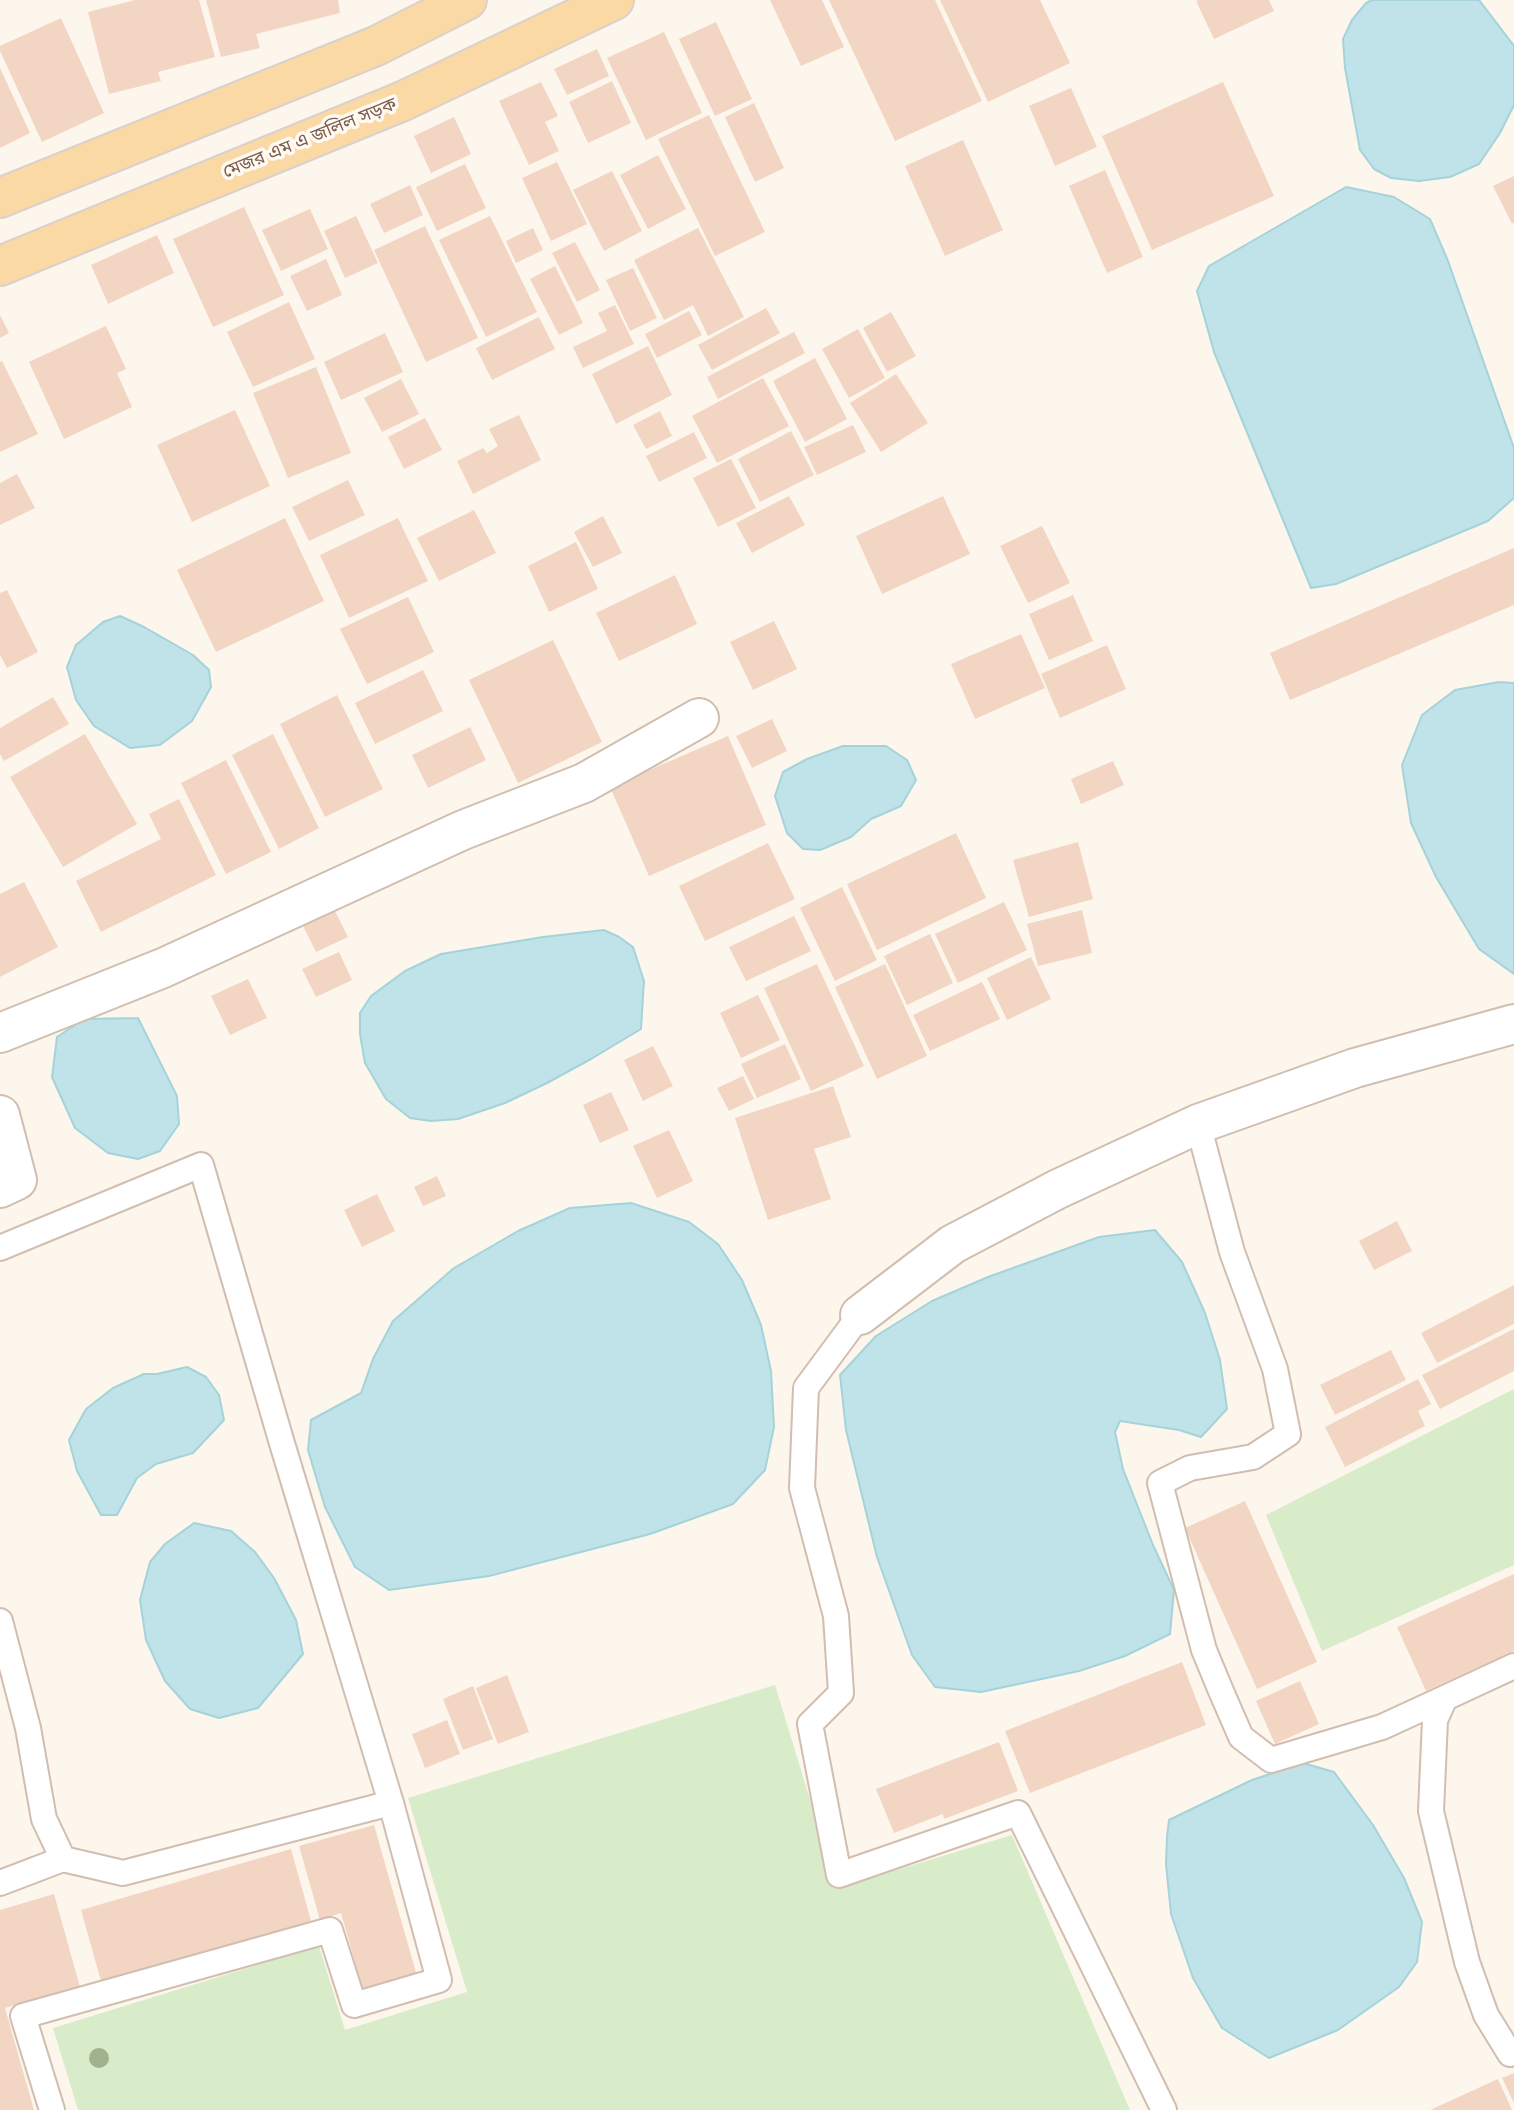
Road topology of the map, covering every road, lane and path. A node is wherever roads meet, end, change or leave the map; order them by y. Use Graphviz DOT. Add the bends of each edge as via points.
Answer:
graph roads {
  1 [pos="467,0"];
  2 [pos="614,0"];
  3 [pos="376,46"];
  4 [pos="403,101"];
  5 [pos="0,198"];
  6 [pos="0,266"];
  7 [pos="699,718"];
  8 [pos="1514,1024"];
  9 [pos="0,1033"];
  10 [pos="0,1115"];
  11 [pos="1198,1124"];
  12 [pos="0,1188"];
  13 [pos="0,1248"];
  14 [pos="860,1315"];
  15 [pos="0,1621"];
  16 [pos="1514,1665"];
  17 [pos="1445,1698"];
  18 [pos="391,1803"];
  19 [pos="63,1859"];
  20 [pos="0,1884"];
  21 [pos="1514,2052"];
  22 [pos="51,2110"];
  23 [pos="1164,2110"];
  1 -- 3 [label="main road"];
  2 -- 4 [label="main road, মেজর এম এ জলিল সড়ক"];
  3 -- 4 [label="main road"];
  3 -- 5 [label="main road"];
  4 -- 6 [label="main road, মেজর এম এ জলিল সড়ক"];
  7 -- 9 [label="street" via="584,783 463,830 163,968"];
  8 -- 11 [label="street" via="1354,1068"];
  10 -- 12 [label="street" via="17,1180"];
  11 -- 14 [label="street" via="953,1244"];
  11 -- 17 [label="lane" via="1232,1252 1275,1369 1287,1434 1253,1457 1190,1468 1160,1483 1204,1650 1221,1691 1241,1737 1271,1759 1382,1727"];
  13 -- 18 [label="lane" via="201,1165"];
  14 -- 23 [label="lane" via="806,1388 802,1488 836,1616 841,1693 810,1724 839,1875 1018,1813"];
  15 -- 19 [label="lane" via="28,1728 44,1819"];
  16 -- 17 [label="lane"];
  17 -- 21 [label="lane" via="1435,1720 1432,1811 1471,1973 1486,2015 1510,2054"];
  18 -- 19 [label="lane" via="123,1873"];
  18 -- 22 [label="lane" via="439,1980 354,2005 330,1930 23,2016"];
  19 -- 20 [label="lane"];
}
